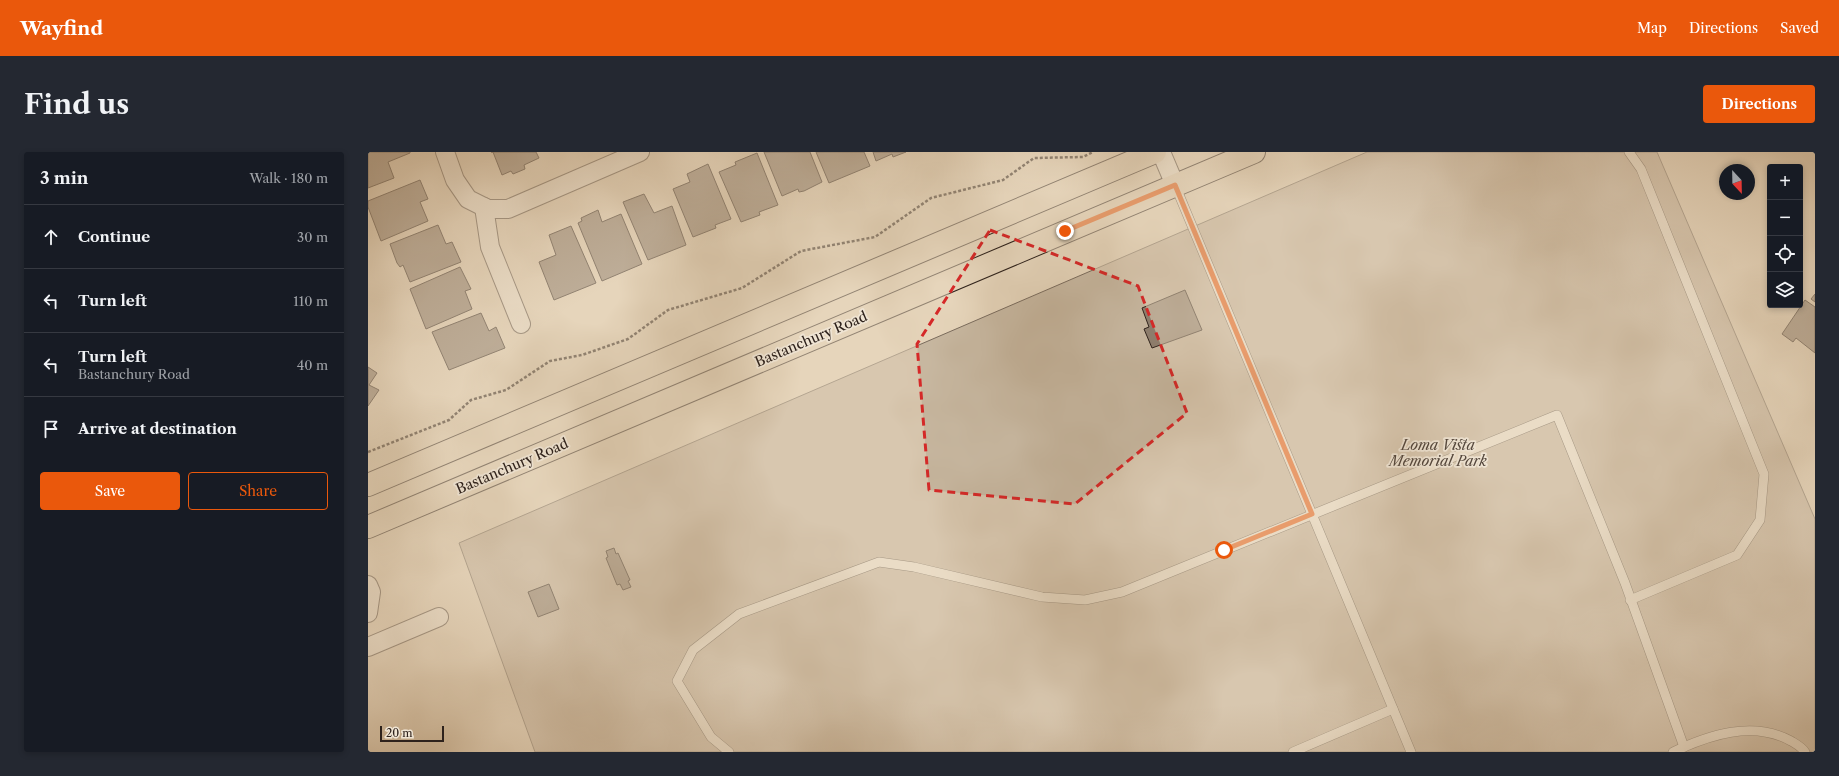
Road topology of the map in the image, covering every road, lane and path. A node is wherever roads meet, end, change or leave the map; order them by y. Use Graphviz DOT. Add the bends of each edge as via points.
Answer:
graph roads {
  1 [pos="444,152"];
  2 [pos="640,152"];
  3 [pos="1093,152"];
  4 [pos="1155,152"];
  5 [pos="1161,152"];
  6 [pos="1254,152"];
  7 [pos="1629,152"];
  8 [pos="1175,185"];
  9 [pos="484,207"];
  10 [pos="521,324"];
  11 [pos="368,452"];
  12 [pos="368,485"];
  13 [pos="1312,514"];
  14 [pos="368,527"];
  15 [pos="368,584"];
  16 [pos="1630,600"];
  17 [pos="368,613"];
  18 [pos="439,617"];
  19 [pos="368,647"];
  20 [pos="1393,709"];
  21 [pos="1684,747"];
  22 [pos="729,752"];
  23 [pos="1293,752"];
  24 [pos="1411,752"];
  25 [pos="1673,752"];
  26 [pos="1805,752"];
  1 -- 9 [label="street" via="455,180 468,198"];
  2 -- 9 [label="street" via="508,209"];
  3 -- 11 [label="path" via="1083,157 1034,158 1003,180 932,198 875,237 801,252 742,288 668,310 628,338 582,354 550,361 506,390 471,400 449,420"];
  4 -- 12 [label="main road"];
  5 -- 8 [label="street"];
  6 -- 8 [label="main road, Bastanchury Road"];
  7 -- 16 [label="lane" via="1641,169 1764,474 1760,520 1736,555"];
  8 -- 13 [label="lane"];
  8 -- 14 [label="main road, Bastanchury Road"];
  9 -- 10 [label="street" via="490,247"];
  13 -- 16 [label="lane" via="1557,415"];
  13 -- 20 [label="lane"];
  13 -- 22 [label="lane" via="1122,592 1086,600 1042,597 914,567 879,562 739,614 693,650 677,681 711,738"];
  15 -- 17 [label="street" via="371,592"];
  16 -- 21 [label="lane"];
  18 -- 19 [label="street"];
  20 -- 23 [label="lane"];
  20 -- 24 [label="lane"];
  21 -- 25 [label="lane"];
  21 -- 26 [label="lane" via="1737,730 1761,731 1785,738 1803,748"];
}
